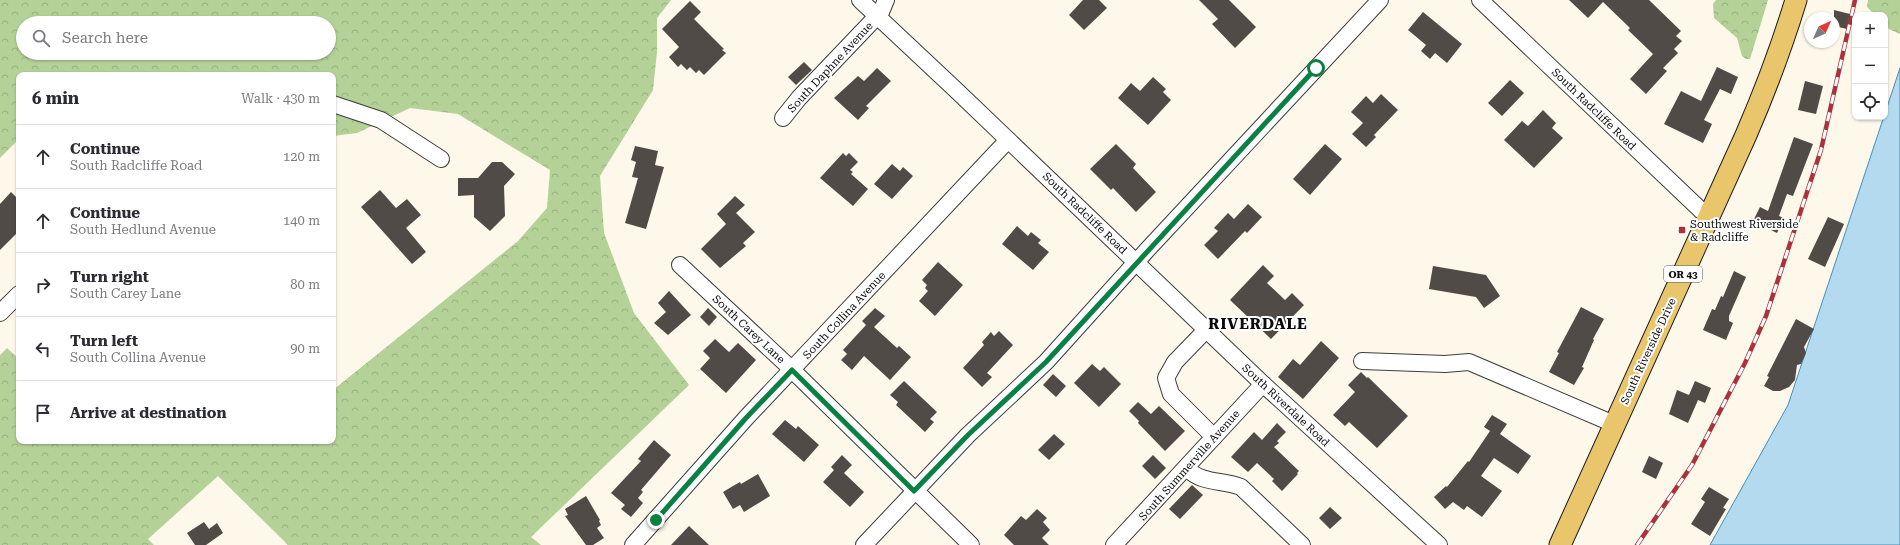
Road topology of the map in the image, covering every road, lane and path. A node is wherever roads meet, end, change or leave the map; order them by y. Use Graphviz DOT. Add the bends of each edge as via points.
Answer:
graph roads {
  1 [pos="860,0"];
  2 [pos="886,0"];
  3 [pos="1380,0"];
  4 [pos="1480,0"];
  5 [pos="1796,0"];
  6 [pos="877,16"];
  7 [pos="336,105"];
  8 [pos="783,118"];
  9 [pos="1008,140"];
  10 [pos="441,159"];
  11 [pos="1708,218"];
  12 [pos="1136,263"];
  13 [pos="680,265"];
  14 [pos="16,297"];
  15 [pos="0,313"];
  16 [pos="1206,330"];
  17 [pos="1362,361"];
  18 [pos="792,370"];
  19 [pos="1263,384"];
  20 [pos="1614,424"];
  21 [pos="1214,437"];
  22 [pos="1186,468"];
  23 [pos="914,491"];
  24 [pos="633,545"];
  25 [pos="864,545"];
  26 [pos="971,545"];
  27 [pos="1114,545"];
  28 [pos="1302,545"];
  29 [pos="1439,545"];
  30 [pos="1560,545"];
  1 -- 6 [label="street, South Radcliffe Road"];
  2 -- 6 [label="street, South Daphne Avenue"];
  3 -- 12 [label="street, South Radcliffe Road"];
  4 -- 11 [label="street, South Radcliffe Road"];
  5 -- 11 [label="main road, South Riverside Drive / OR 43" via="1765,90"];
  6 -- 8 [label="street, South Daphne Avenue"];
  6 -- 9 [label="street, South Radcliffe Road"];
  7 -- 10 [label="street" via="381,120"];
  9 -- 12 [label="street, South Radcliffe Road"];
  9 -- 18 [label="street, South Collina Avenue"];
  11 -- 20 [label="main road, South Riverside Drive / OR 43"];
  12 -- 16 [label="street, South Riverdale Road"];
  12 -- 23 [label="street" via="1046,362 968,435"];
  13 -- 18 [label="street, South Carey Lane"];
  14 -- 15 [label="street"];
  16 -- 19 [label="street, South Riverdale Road"];
  16 -- 21 [label="street" via="1174,362 1166,378 1171,394"];
  17 -- 20 [label="street" via="1445,364 1469,362"];
  18 -- 23 [label="street, South Carey Lane"];
  18 -- 24 [label="street, South Collina Avenue"];
  19 -- 21 [label="street, South Summerville Avenue"];
  19 -- 29 [label="street, South Riverdale Road"];
  20 -- 30 [label="main road, South Riverside Drive / OR 43"];
  21 -- 22 [label="street, South Summerville Avenue"];
  22 -- 27 [label="street, South Summerville Avenue"];
  22 -- 28 [label="street" via="1200,478 1241,487"];
  23 -- 25 [label="street"];
  23 -- 26 [label="street, South Carey Lane"];
}
